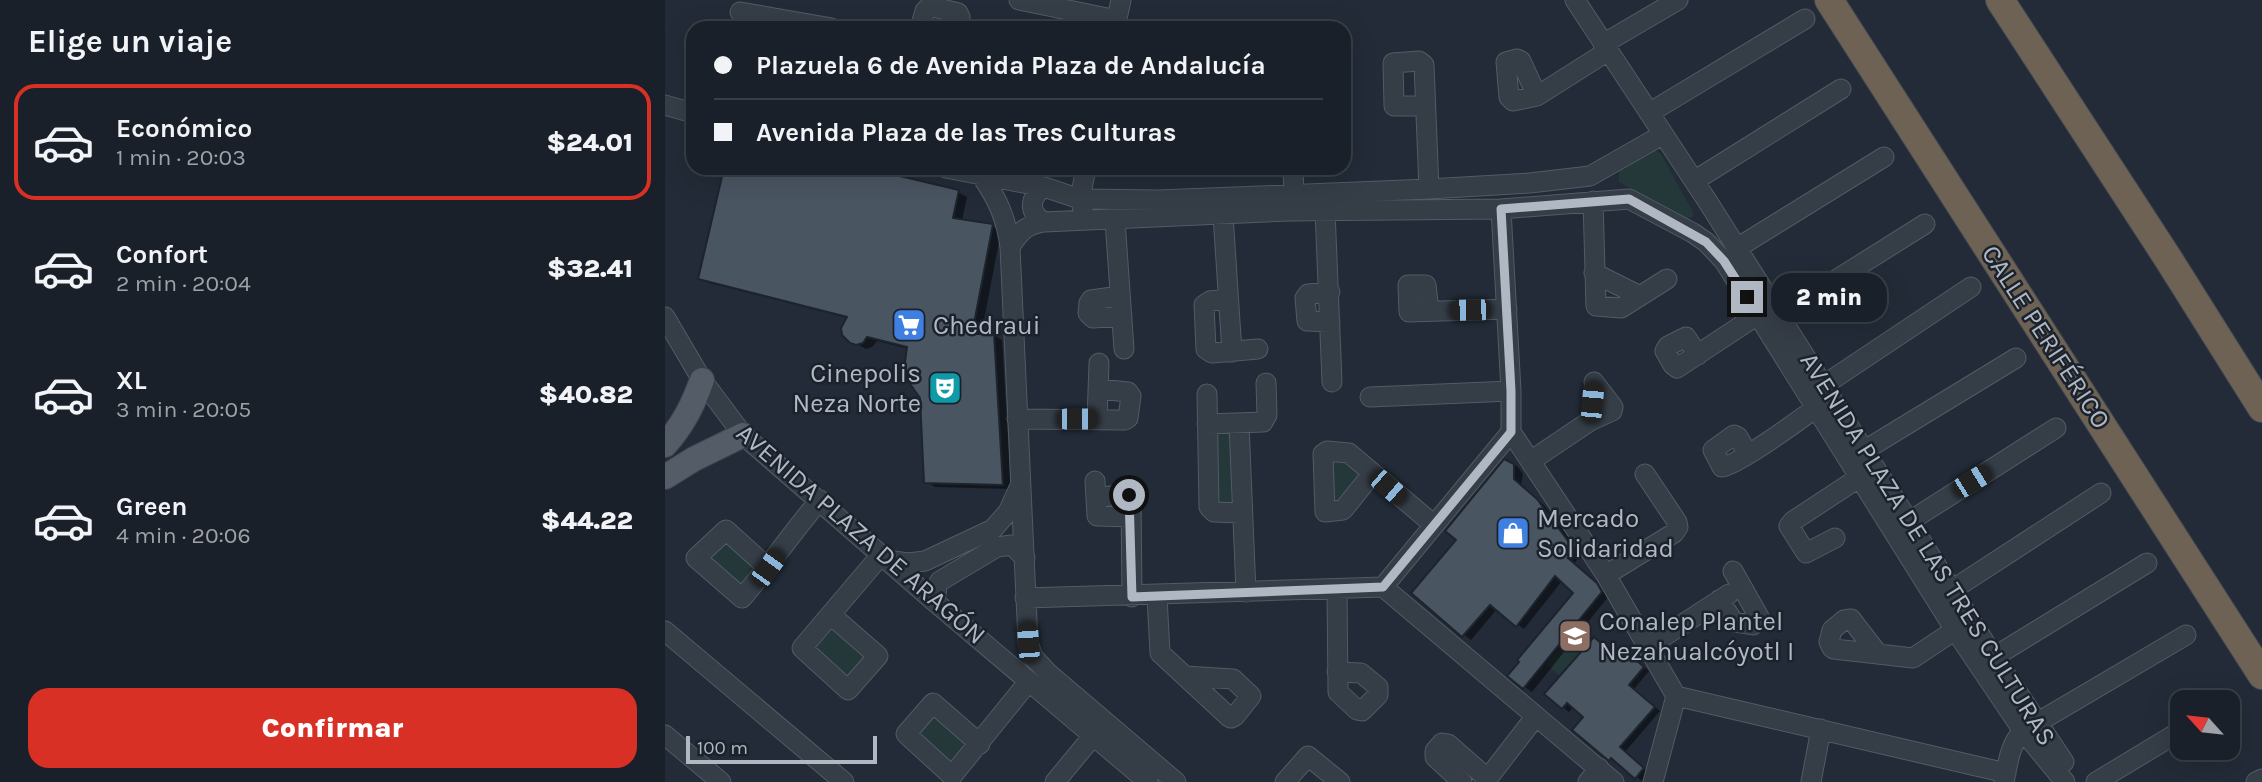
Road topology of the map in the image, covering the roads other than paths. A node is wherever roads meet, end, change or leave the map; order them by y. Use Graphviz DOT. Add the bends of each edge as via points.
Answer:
graph roads {
  1 [pos="1121,0"];
  2 [pos="1575,0"];
  3 [pos="1678,0"];
  4 [pos="1829,0"];
  5 [pos="2000,0"];
  6 [pos="1026,1"];
  7 [pos="739,13"];
  8 [pos="1805,19"];
  9 [pos="788,21"];
  10 [pos="922,21"];
  11 [pos="959,21"];
  12 [pos="1104,21"];
  13 [pos="1117,21"];
  14 [pos="1602,52"];
  15 [pos="1840,89"];
  16 [pos="1537,96"];
  17 [pos="1425,106"];
  18 [pos="1649,113"];
  19 [pos="1662,135"];
  20 [pos="1884,157"];
  21 [pos="1609,167"];
  22 [pos="981,175"];
  23 [pos="1085,175"];
  24 [pos="1293,175"];
  25 [pos="1694,181"];
  26 [pos="1044,187"];
  27 [pos="1429,189"];
  28 [pos="1294,195"];
  29 [pos="1080,199"];
  30 [pos="1629,199"];
  31 [pos="1593,201"];
  32 [pos="1708,202"];
  33 [pos="1501,209"];
  34 [pos="1325,210"];
  35 [pos="1075,220"];
  36 [pos="1115,220"];
  37 [pos="1044,222"];
  38 [pos="1223,223"];
  39 [pos="1925,224"];
  40 [pos="1693,233"];
  41 [pos="1010,247"];
  42 [pos="1737,248"];
  43 [pos="1594,273"];
  44 [pos="1667,279"];
  45 [pos="1971,287"];
  46 [pos="1640,296"];
  47 [pos="1507,309"];
  48 [pos="1429,311"];
  49 [pos="1759,314"];
  50 [pos="1780,315"];
  51 [pos="665,317"];
  52 [pos="1124,349"];
  53 [pos="1258,349"];
  54 [pos="1698,355"];
  55 [pos="2016,358"];
  56 [pos="1099,363"];
  57 [pos="702,380"];
  58 [pos="1332,382"];
  59 [pos="1266,383"];
  60 [pos="1824,386"];
  61 [pos="1099,389"];
  62 [pos="1511,391"];
  63 [pos="1207,394"];
  64 [pos="1370,397"];
  65 [pos="1817,408"];
  66 [pos="2262,408"];
  67 [pos="1017,419"];
  68 [pos="1097,419"];
  69 [pos="1590,421"];
  70 [pos="1207,424"];
  71 [pos="1239,424"];
  72 [pos="2056,428"];
  73 [pos="1511,432"];
  74 [pos="743,435"];
  75 [pos="672,437"];
  76 [pos="1865,450"];
  77 [pos="1748,454"];
  78 [pos="694,458"];
  79 [pos="1532,460"];
  80 [pos="1372,474"];
  81 [pos="1645,474"];
  82 [pos="665,477"];
  83 [pos="1860,477"];
  84 [pos="1021,483"];
  85 [pos="1095,489"];
  86 [pos="2101,494"];
  87 [pos="820,500"];
  88 [pos="1241,513"];
  89 [pos="1910,521"];
  90 [pos="1434,525"];
  91 [pos="1835,538"];
  92 [pos="884,558"];
  93 [pos="1025,558"];
  94 [pos="2147,563"];
  95 [pos="768,568"];
  96 [pos="1606,575"];
  97 [pos="1383,587"];
  98 [pos="1338,589"];
  99 [pos="1952,590"];
  100 [pos="1246,592"];
  101 [pos="1157,596"];
  102 [pos="1132,597"];
  103 [pos="1025,598"];
  104 [pos="1719,600"];
  105 [pos="935,603"];
  106 [pos="831,615"];
  107 [pos="1955,630"];
  108 [pos="665,631"];
  109 [pos="2186,635"];
  110 [pos="1028,642"];
  111 [pos="1649,646"];
  112 [pos="1878,654"];
  113 [pos="1994,657"];
  114 [pos="1002,658"];
  115 [pos="1337,672"];
  116 [pos="2262,675"];
  117 [pos="1185,676"];
  118 [pos="1029,681"];
  119 [pos="1676,696"];
  120 [pos="1537,716"];
  121 [pos="2030,727"];
  122 [pos="1822,729"];
  123 [pos="665,735"];
  124 [pos="1093,736"];
  125 [pos="2170,737"];
  126 [pos="980,744"];
  127 [pos="1593,775"];
  128 [pos="2005,778"];
  129 [pos="1294,779"];
  130 [pos="2262,779"];
  131 [pos="1486,780"];
  132 [pos="721,782"];
  133 [pos="844,782"];
  134 [pos="1055,782"];
  135 [pos="1148,782"];
  136 [pos="1176,782"];
  137 [pos="1340,782"];
  138 [pos="1462,782"];
  139 [pos="1614,782"];
  140 [pos="1653,782"];
  141 [pos="1811,782"];
  142 [pos="2065,782"];
  143 [pos="2074,782"];
  144 [pos="2096,782"];
  145 [pos="2256,782"];
  1 -- 13 [label="street"];
  2 -- 14 [label="street, AVENIDA PLAZA DE LAS TRES CULTURAS"];
  3 -- 14 [label="street"];
  4 -- 116 [label="highway, CALLE PERIFÉRICO"];
  5 -- 66 [label="highway"];
  6 -- 12 [label="street"];
  7 -- 9 [label="street"];
  8 -- 18 [label="street"];
  10 -- 11 [label="street" via="930,6 957,12"];
  14 -- 16 [label="street"];
  14 -- 18 [label="street, AVENIDA PLAZA DE LAS TRES CULTURAS"];
  15 -- 25 [label="street"];
  17 -- 27 [label="street"];
  18 -- 19 [label="street, AVENIDA PLAZA DE LAS TRES CULTURAS"];
  19 -- 21 [label="street"];
  19 -- 25 [label="street, AVENIDA PLAZA DE LAS TRES CULTURAS"];
  20 -- 42 [label="street"];
  21 -- 27 [label="street" via="1579,178"];
  21 -- 30 [label="street" via="1610,187"];
  22 -- 26 [label="street"];
  22 -- 41 [label="street, AVENIDA PLAZA DE ARAGÓN" via="1007,223"];
  23 -- 29 [label="street"];
  24 -- 28 [label="street"];
  25 -- 32 [label="street, AVENIDA PLAZA DE LAS TRES CULTURAS"];
  26 -- 29 [label="street"];
  26 -- 37 [label="street" via="1031,205 1035,216"];
  27 -- 28 [label="street"];
  28 -- 29 [label="street"];
  29 -- 35 [label="street" via="1083,211"];
  30 -- 31 [label="street"];
  30 -- 40 [label="street, AVENIDA PLAZA DE LAS TRES CULTURAS"];
  31 -- 33 [label="street"];
  31 -- 43 [label="street"];
  32 -- 40 [label="street" via="1705,220"];
  32 -- 42 [label="street, AVENIDA PLAZA DE LAS TRES CULTURAS"];
  33 -- 34 [label="street"];
  33 -- 47 [label="street"];
  34 -- 38 [label="street"];
  34 -- 58 [label="street"];
  35 -- 36 [label="street"];
  35 -- 37 [label="street"];
  36 -- 38 [label="street"];
  36 -- 52 [label="street"];
  37 -- 41 [label="street" via="1029,224"];
  38 -- 53 [label="street" via="1232,352"];
  39 -- 50 [label="street"];
  40 -- 49 [label="street, AVENIDA PLAZA DE LAS TRES CULTURAS" via="1716,251"];
  41 -- 67 [label="street, AVENIDA PLAZA DE ARAGÓN"];
  42 -- 50 [label="street, AVENIDA PLAZA DE LAS TRES CULTURAS"];
  43 -- 46 [label="street"];
  43 -- 46 [label="street" via="1598,307 1621,308"];
  44 -- 46 [label="street"];
  45 -- 60 [label="street"];
  47 -- 48 [label="street"];
  47 -- 62 [label="street"];
  49 -- 54 [label="street"];
  49 -- 65 [label="street, AVENIDA PLAZA DE LAS TRES CULTURAS"];
  50 -- 60 [label="street, AVENIDA PLAZA DE LAS TRES CULTURAS"];
  51 -- 57 [label="street, AVENIDA PLAZA DE ARAGÓN"];
  55 -- 76 [label="street"];
  56 -- 61 [label="street"];
  57 -- 74 [label="street, AVENIDA PLAZA DE ARAGÓN"];
  57 -- 75 [label="main road"];
  59 -- 71 [label="street" via="1265,420"];
  60 -- 76 [label="street, AVENIDA PLAZA DE LAS TRES CULTURAS"];
  61 -- 68 [label="street"];
  61 -- 68 [label="street" via="1129,392 1130,413 1125,420"];
  62 -- 64 [label="street"];
  62 -- 73 [label="street"];
  63 -- 70 [label="street"];
  65 -- 77 [label="street"];
  65 -- 83 [label="street, AVENIDA PLAZA DE LAS TRES CULTURAS"];
  67 -- 68 [label="street"];
  67 -- 84 [label="street, AVENIDA PLAZA DE ARAGÓN"];
  69 -- 79 [label="street"];
  70 -- 71 [label="street"];
  70 -- 88 [label="street" via="1209,508"];
  71 -- 88 [label="street"];
  72 -- 89 [label="street"];
  73 -- 79 [label="street"];
  73 -- 90 [label="street"];
  74 -- 78 [label="main road"];
  74 -- 87 [label="street, AVENIDA PLAZA DE ARAGÓN"];
  75 -- 78 [label="main road" via="688,427 698,431 702,450"];
  76 -- 89 [label="street, AVENIDA PLAZA DE LAS TRES CULTURAS"];
  78 -- 82 [label="main road"];
  79 -- 96 [label="street"];
  80 -- 90 [label="street"];
  81 -- 96 [label="street" via="1678,527"];
  83 -- 91 [label="street" via="1789,526 1806,554"];
  83 -- 107 [label="street, AVENIDA PLAZA DE LAS TRES CULTURAS"];
  84 -- 92 [label="street" via="1008,512 993,529 925,561"];
  84 -- 93 [label="street, AVENIDA PLAZA DE ARAGÓN"];
  85 -- 102 [label="street" via="1097,516 1131,517"];
  86 -- 99 [label="street"];
  87 -- 92 [label="street, AVENIDA PLAZA DE ARAGÓN"];
  87 -- 95 [label="street"];
  88 -- 100 [label="street"];
  89 -- 99 [label="street, AVENIDA PLAZA DE LAS TRES CULTURAS"];
  90 -- 97 [label="street"];
  92 -- 105 [label="street, AVENIDA PLAZA DE ARAGÓN"];
  92 -- 106 [label="street"];
  93 -- 103 [label="street, AVENIDA PLAZA DE ARAGÓN"];
  93 -- 105 [label="street" via="1012,545 997,547 940,581"];
  94 -- 113 [label="street"];
  96 -- 111 [label="street"];
  97 -- 98 [label="street"];
  97 -- 120 [label="street"];
  98 -- 100 [label="street"];
  98 -- 115 [label="street"];
  99 -- 113 [label="street, AVENIDA PLAZA DE LAS TRES CULTURAS"];
  100 -- 101 [label="street"];
  101 -- 102 [label="street"];
  101 -- 117 [label="street" via="1159,652"];
  102 -- 103 [label="street"];
  103 -- 110 [label="street, AVENIDA PLAZA DE ARAGÓN"];
  104 -- 104 [label="street" via="1737,578 1760,619 1757,624 1734,622"];
  104 -- 111 [label="street"];
  105 -- 114 [label="street, AVENIDA PLAZA DE ARAGÓN"];
  107 -- 112 [label="street" via="1913,658"];
  107 -- 121 [label="street, AVENIDA PLAZA DE LAS TRES CULTURAS"];
  108 -- 133 [label="street"];
  109 -- 121 [label="street"];
  110 -- 114 [label="street" via="1019,656"];
  110 -- 136 [label="street, AVENIDA PLAZA DE ARAGÓN" via="1048,673"];
  111 -- 119 [label="street"];
  113 -- 121 [label="street, AVENIDA PLAZA DE LAS TRES CULTURAS"];
  114 -- 118 [label="street, AVENIDA PLAZA DE ARAGÓN"];
  118 -- 124 [label="street, AVENIDA PLAZA DE ARAGÓN"];
  118 -- 126 [label="street"];
  119 -- 122 [label="street"];
  119 -- 140 [label="street"];
  120 -- 127 [label="street"];
  120 -- 131 [label="street"];
  121 -- 128 [label="street" via="2015,738"];
  121 -- 142 [label="street, AVENIDA PLAZA DE LAS TRES CULTURAS"];
  121 -- 143 [label="street, AVENIDA PLAZA DE LAS TRES CULTURAS" via="2069,770"];
  122 -- 128 [label="street"];
  122 -- 141 [label="street"];
  123 -- 132 [label="street"];
  124 -- 134 [label="street"];
  124 -- 135 [label="street, AVENIDA PLAZA DE ARAGÓN"];
  125 -- 144 [label="street"];
  127 -- 139 [label="street"];
  129 -- 137 [label="street" via="1310,756"];
  130 -- 145 [label="street"];
  131 -- 138 [label="street" via="1442,743 1434,753 1436,759"];
}
